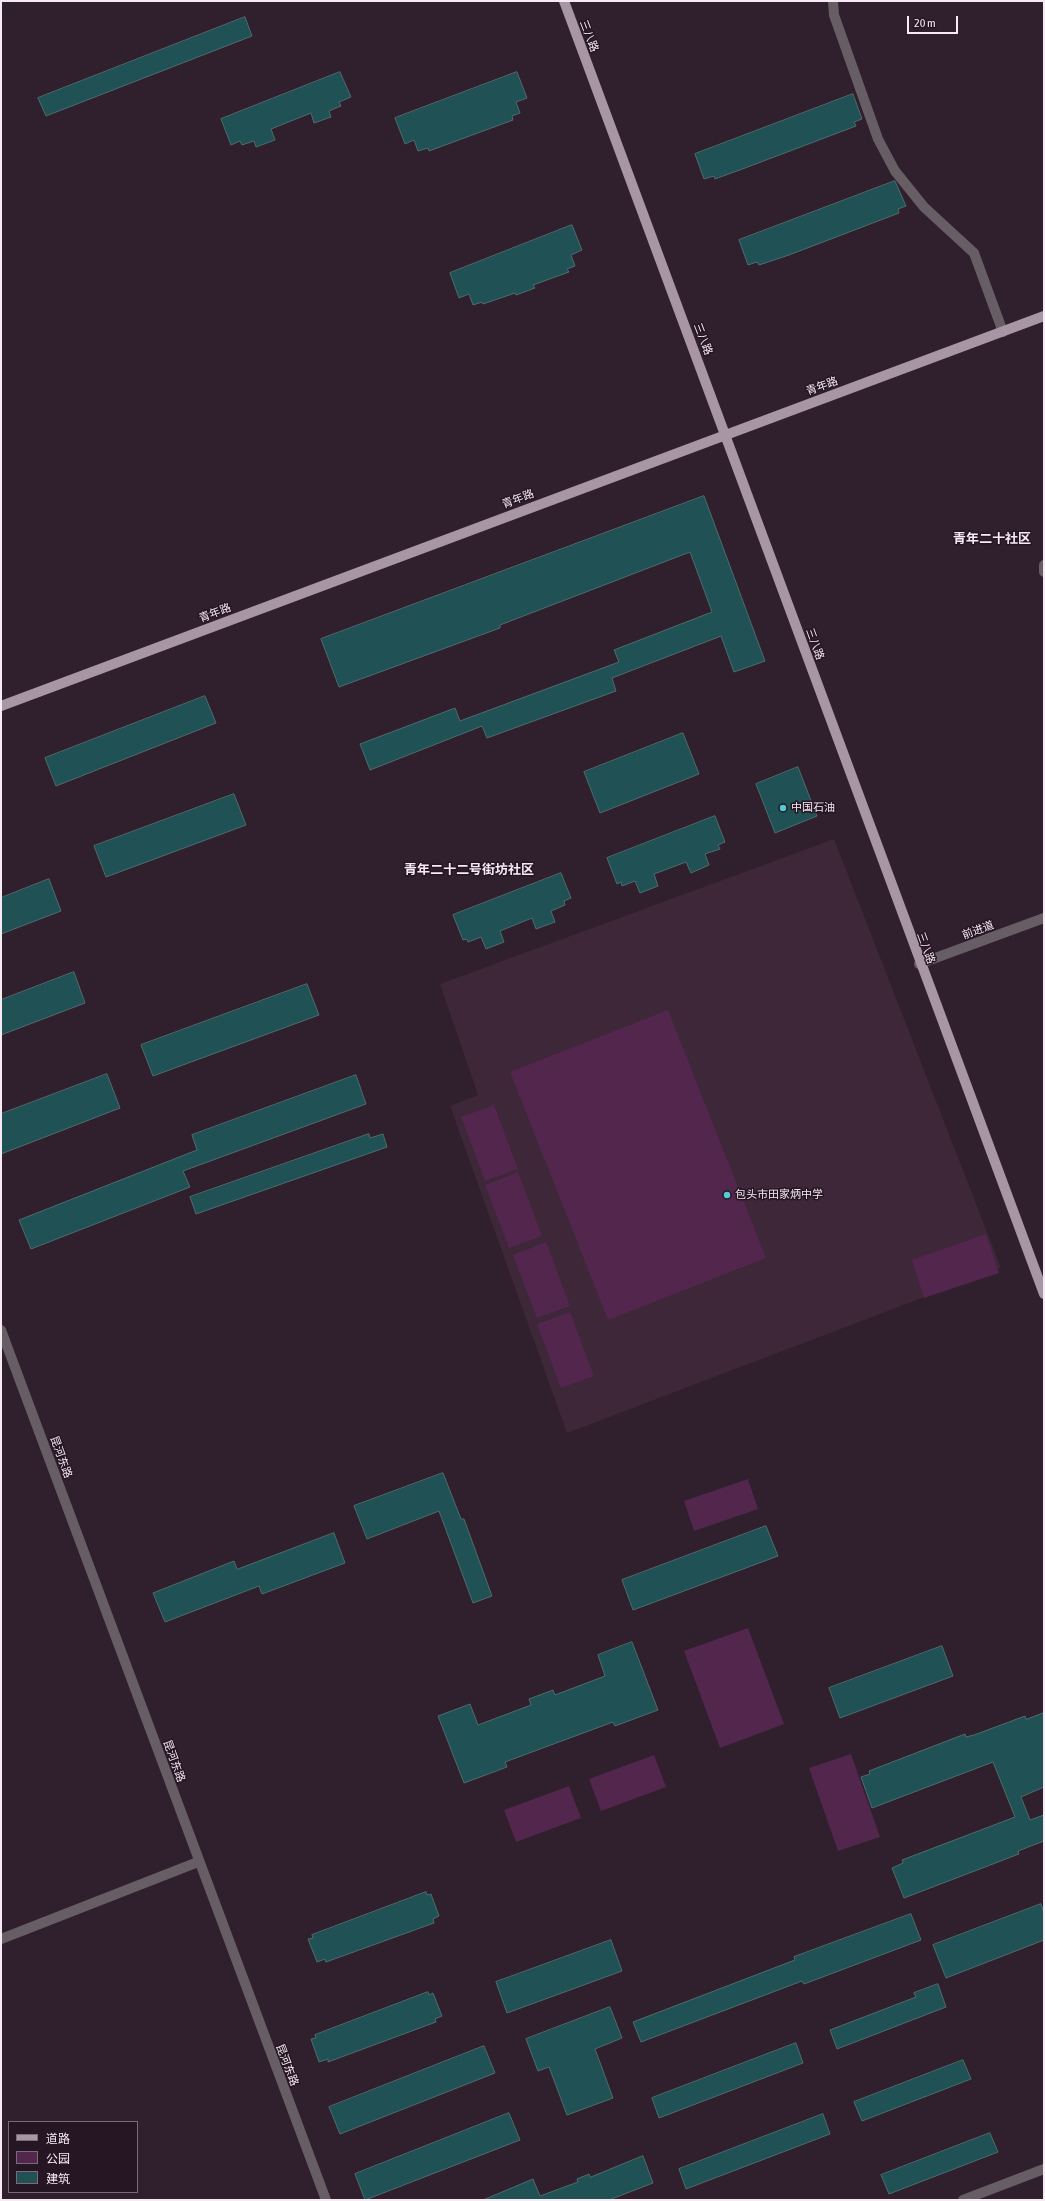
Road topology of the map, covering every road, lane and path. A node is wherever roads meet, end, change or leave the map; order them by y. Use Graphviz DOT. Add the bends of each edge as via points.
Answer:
graph roads {
  1 [pos="564,1"];
  2 [pos="833,1"];
  3 [pos="1044,316"];
  4 [pos="1003,332"];
  5 [pos="726,434"];
  6 [pos="1044,565"];
  7 [pos="1044,572"];
  8 [pos="1,706"];
  9 [pos="1044,918"];
  10 [pos="920,964"];
  11 [pos="1044,1294"];
  12 [pos="1,1330"];
  13 [pos="198,1862"];
  14 [pos="1,1939"];
  15 [pos="1044,2170"];
  16 [pos="326,2200"];
  17 [pos="963,2200"];
  1 -- 5 [label="main road, 三八路"];
  2 -- 4 [label="street" via="834,15 878,138 895,171 924,207 974,253"];
  3 -- 4 [label="main road, 青年路"];
  4 -- 5 [label="main road, 青年路"];
  5 -- 8 [label="main road, 青年路"];
  5 -- 10 [label="main road, 三八路"];
  6 -- 7 [label="street"];
  9 -- 10 [label="street, 前进道"];
  10 -- 11 [label="main road, 三八路"];
  12 -- 13 [label="street, 昆河东路"];
  13 -- 14 [label="street"];
  13 -- 16 [label="street, 昆河东路"];
  15 -- 17 [label="street"];
}
